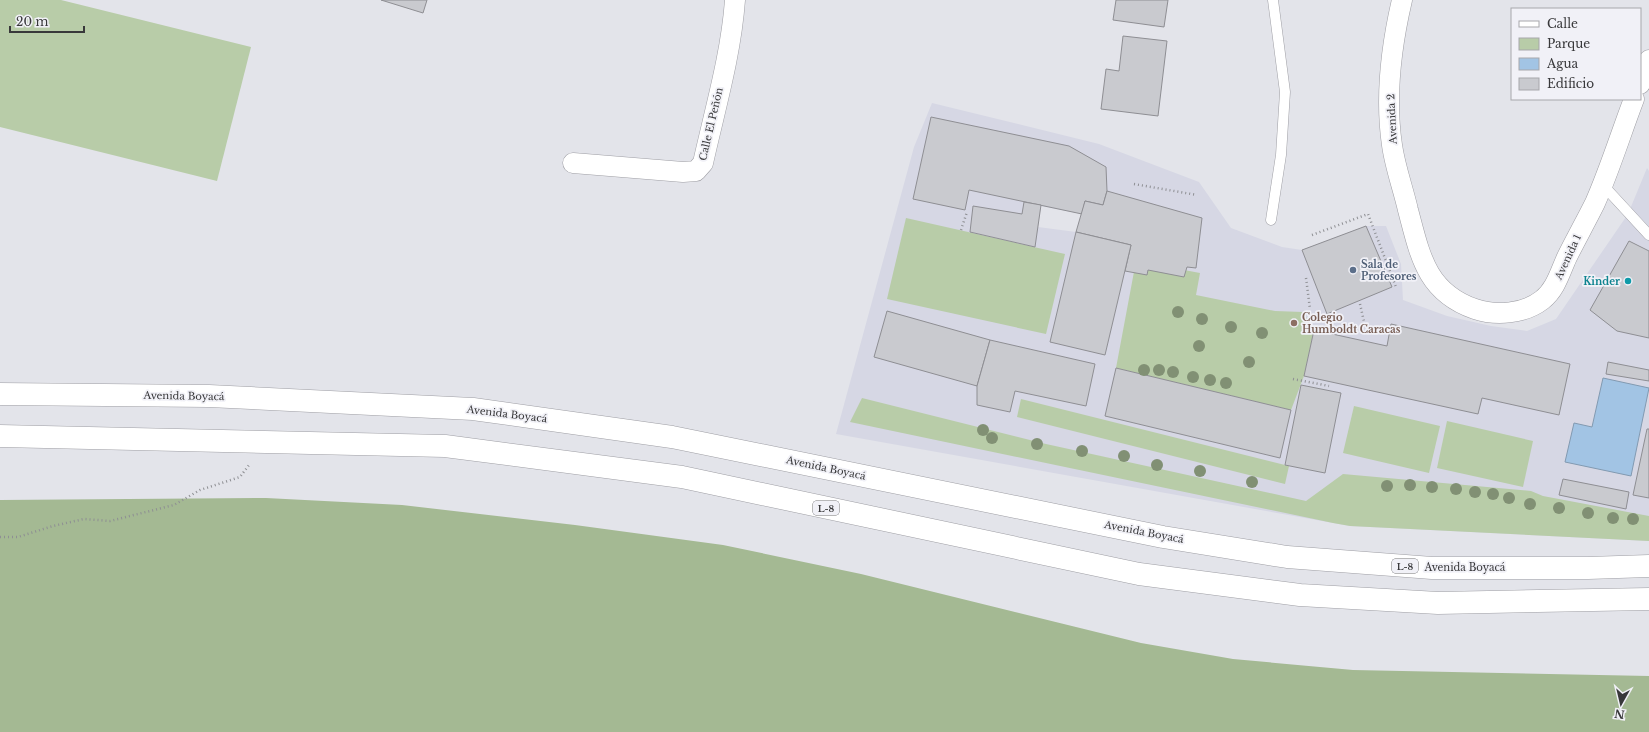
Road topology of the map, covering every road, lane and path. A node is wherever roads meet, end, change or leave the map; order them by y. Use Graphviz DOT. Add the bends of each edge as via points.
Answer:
graph roads {
  1 [pos="735,0"];
  2 [pos="1273,0"];
  3 [pos="1402,0"];
  4 [pos="1649,60"];
  5 [pos="1641,81"];
  6 [pos="1634,100"];
  7 [pos="573,163"];
  8 [pos="1134,184"];
  9 [pos="1602,184"];
  10 [pos="1197,195"];
  11 [pos="967,212"];
  12 [pos="1271,220"];
  13 [pos="961,230"];
  14 [pos="1312,235"];
  15 [pos="1649,235"];
  16 [pos="1415,237"];
  17 [pos="1306,278"];
  18 [pos="1396,287"];
  19 [pos="1360,304"];
  20 [pos="1310,309"];
  21 [pos="1365,326"];
  22 [pos="1292,379"];
  23 [pos="1329,386"];
  24 [pos="0,394"];
  25 [pos="0,436"];
  26 [pos="266,442"];
  27 [pos="0,537"];
  28 [pos="1649,566"];
  29 [pos="1649,599"];
  1 -- 7 [label="street, Calle El Peñón" via="733,25 705,156 696,171"];
  2 -- 12 [label="lane" via="1285,92 1281,155"];
  3 -- 16 [label="street, Avenida 2" via="1393,39 1389,103 1392,145"];
  4 -- 5 [label="street"];
  6 -- 9 [label="street, Avenida 1"];
  8 -- 10 [label="path"];
  9 -- 15 [label="lane"];
  9 -- 16 [label="street, Avenida 1" via="1555,286 1543,300 1526,309 1503,313 1482,311 1462,304 1444,292 1430,276"];
  11 -- 13 [label="path"];
  14 -- 18 [label="path" via="1368,214"];
  17 -- 20 [label="path"];
  19 -- 21 [label="path"];
  22 -- 23 [label="path"];
  24 -- 28 [label="highway, Avenida Boyacá / L-8" via="209,396 473,409 672,436 1133,531 1287,557 1432,568"];
  25 -- 26 [label="highway, L-8"];
  26 -- 27 [label="path" via="240,477 200,490 174,505 110,521 84,519 18,537"];
  26 -- 29 [label="highway, L-8" via="445,446 682,477 1139,574 1300,595 1438,603"];
}
